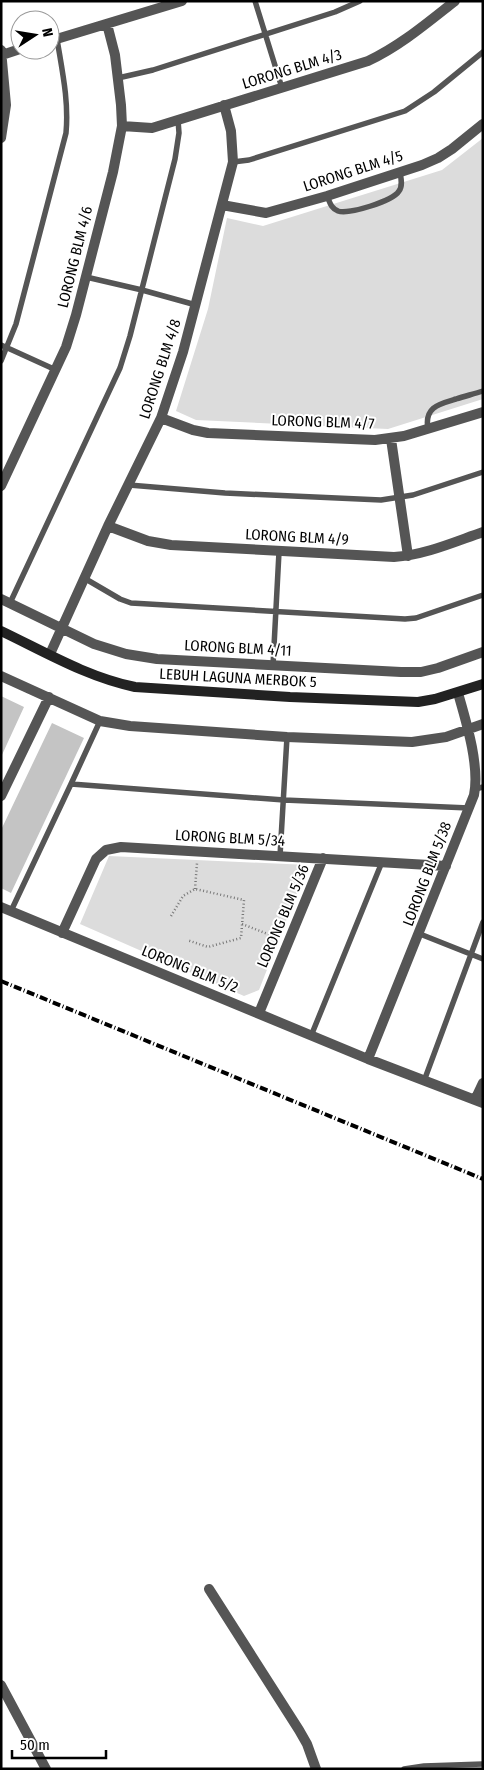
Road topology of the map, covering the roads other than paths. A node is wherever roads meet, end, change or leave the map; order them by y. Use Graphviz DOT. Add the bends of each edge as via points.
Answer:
graph roads {
  1 [pos="181,1"];
  2 [pos="255,1"];
  3 [pos="360,1"];
  4 [pos="455,1"];
  5 [pos="107,24"];
  6 [pos="265,34"];
  7 [pos="60,38"];
  8 [pos="1,50"];
  9 [pos="483,52"];
  10 [pos="2,54"];
  11 [pos="57,60"];
  12 [pos="118,78"];
  13 [pos="282,88"];
  14 [pos="224,105"];
  15 [pos="3,119"];
  16 [pos="178,120"];
  17 [pos="483,124"];
  18 [pos="122,126"];
  19 [pos="1,138"];
  20 [pos="232,162"];
  21 [pos="400,172"];
  22 [pos="327,196"];
  23 [pos="222,205"];
  24 [pos="86,277"];
  25 [pos="142,290"];
  26 [pos="196,305"];
  27 [pos="1,345"];
  28 [pos="8,348"];
  29 [pos="1,361"];
  30 [pos="56,370"];
  31 [pos="483,391"];
  32 [pos="483,412"];
  33 [pos="161,418"];
  34 [pos="428,429"];
  35 [pos="391,439"];
  36 [pos="483,472"];
  37 [pos="129,485"];
  38 [pos="1,486"];
  39 [pos="399,498"];
  40 [pos="108,526"];
  41 [pos="483,532"];
  42 [pos="279,552"];
  43 [pos="408,556"];
  44 [pos="84,578"];
  45 [pos="483,595"];
  46 [pos="5,601"];
  47 [pos="276,611"];
  48 [pos="62,628"];
  49 [pos="1,631"];
  50 [pos="483,652"];
  51 [pos="50,654"];
  52 [pos="273,665"];
  53 [pos="1,676"];
  54 [pos="483,684"];
  55 [pos="458,693"];
  56 [pos="49,698"];
  57 [pos="100,721"];
  58 [pos="483,724"];
  59 [pos="468,729"];
  60 [pos="288,737"];
  61 [pos="71,784"];
  62 [pos="479,788"];
  63 [pos="1,796"];
  64 [pos="284,800"];
  65 [pos="469,808"];
  66 [pos="280,856"];
  67 [pos="323,858"];
  68 [pos="382,862"];
  69 [pos="446,866"];
  70 [pos="1,906"];
  71 [pos="11,911"];
  72 [pos="483,922"];
  73 [pos="62,933"];
  74 [pos="420,934"];
  75 [pos="470,954"];
  76 [pos="483,959"];
  77 [pos="259,1013"];
  78 [pos="312,1036"];
  79 [pos="368,1060"];
  80 [pos="424,1081"];
  81 [pos="483,1083"];
  82 [pos="479,1102"];
  83 [pos="209,1589"];
  84 [pos="1,1685"];
  85 [pos="480,1766"];
  86 [pos="46,1769"];
  87 [pos="316,1769"];
  88 [pos="404,1769"];
  1 -- 5 [label="street"];
  2 -- 6 [label="lane"];
  3 -- 6 [label="lane"];
  4 -- 13 [label="street, LORONG BLM 4/3" via="388,52"];
  5 -- 7 [label="street"];
  5 -- 12 [label="street, LORONG BLM 4/6"];
  6 -- 12 [label="lane"];
  6 -- 13 [label="lane"];
  8 -- 10 [label="street"];
  9 -- 20 [label="lane" via="405,111 249,160"];
  10 -- 15 [label="street" via="6,105"];
  11 -- 28 [label="lane" via="66,99 66,133"];
  12 -- 18 [label="street, LORONG BLM 4/6"];
  13 -- 14 [label="street, LORONG BLM 4/3"];
  14 -- 16 [label="street, LORONG BLM 4/3"];
  14 -- 20 [label="street, LORONG BLM 4/8" via="231,131"];
  15 -- 19 [label="street"];
  16 -- 18 [label="street, LORONG BLM 4/3" via="152,128"];
  16 -- 25 [label="lane" via="175,160"];
  17 -- 21 [label="street, LORONG BLM 4/5" via="438,158"];
  18 -- 24 [label="street, LORONG BLM 4/6"];
  20 -- 23 [label="street, LORONG BLM 4/8"];
  21 -- 22 [label="street, LORONG BLM 4/5"];
  21 -- 22 [label="lane" via="402,182 399,191 391,198 351,212 339,212 332,207"];
  22 -- 23 [label="street, LORONG BLM 4/5" via="266,213"];
  23 -- 26 [label="street, LORONG BLM 4/8"];
  24 -- 25 [label="lane"];
  24 -- 30 [label="street, LORONG BLM 4/6"];
  25 -- 26 [label="lane"];
  25 -- 46 [label="lane" via="120,368"];
  26 -- 33 [label="street, LORONG BLM 4/8"];
  27 -- 28 [label="lane"];
  28 -- 29 [label="lane"];
  28 -- 30 [label="lane"];
  30 -- 38 [label="street, LORONG BLM 4/6"];
  31 -- 34 [label="lane" via="436,405 427,421"];
  32 -- 34 [label="street, LORONG BLM 4/7"];
  33 -- 35 [label="street, LORONG BLM 4/7" via="208,433"];
  33 -- 37 [label="street, LORONG BLM 4/8"];
  34 -- 35 [label="street, LORONG BLM 4/7"];
  35 -- 39 [label="street"];
  36 -- 39 [label="lane"];
  37 -- 39 [label="lane" via="244,494"];
  37 -- 40 [label="street, LORONG BLM 4/8"];
  39 -- 43 [label="street"];
  40 -- 42 [label="street, LORONG BLM 4/9" via="148,541 171,545"];
  40 -- 44 [label="street, LORONG BLM 4/8"];
  41 -- 43 [label="street, LORONG BLM 4/9"];
  42 -- 43 [label="street, LORONG BLM 4/9"];
  42 -- 47 [label="lane"];
  44 -- 47 [label="lane" via="131,603"];
  44 -- 48 [label="street, LORONG BLM 4/8"];
  45 -- 47 [label="lane" via="405,619"];
  46 -- 48 [label="street, LORONG BLM 4/11"];
  47 -- 52 [label="lane"];
  48 -- 51 [label="street, LORONG BLM 4/8"];
  48 -- 52 [label="street, LORONG BLM 4/11" via="94,644 126,654"];
  49 -- 51 [label="street, LEBUH LAGUNA MERBOK 5"];
  50 -- 52 [label="street, LORONG BLM 4/11" via="421,672"];
  51 -- 55 [label="street, LEBUH LAGUNA MERBOK 5" via="92,675 134,687 397,702"];
  53 -- 56 [label="street"];
  54 -- 55 [label="street, LEBUH LAGUNA MERBOK 5"];
  55 -- 59 [label="street, LORONG BLM 5/38"];
  56 -- 57 [label="street"];
  56 -- 63 [label="street"];
  57 -- 60 [label="street"];
  57 -- 61 [label="lane"];
  58 -- 59 [label="street"];
  59 -- 60 [label="street" via="446,737 412,742"];
  59 -- 62 [label="street, LORONG BLM 5/38"];
  60 -- 64 [label="lane"];
  61 -- 64 [label="lane"];
  61 -- 71 [label="lane"];
  62 -- 65 [label="street, LORONG BLM 5/38"];
  64 -- 65 [label="lane"];
  64 -- 66 [label="lane"];
  65 -- 69 [label="street, LORONG BLM 5/38"];
  66 -- 67 [label="street, LORONG BLM 5/34"];
  66 -- 73 [label="street, LORONG BLM 5/34" via="121,847 106,850 96,859"];
  67 -- 68 [label="street, LORONG BLM 5/34"];
  67 -- 77 [label="street, LORONG BLM 5/36"];
  68 -- 69 [label="street, LORONG BLM 5/34"];
  68 -- 78 [label="lane"];
  69 -- 74 [label="street, LORONG BLM 5/38"];
  70 -- 71 [label="street, LORONG BLM 5/2"];
  71 -- 73 [label="street, LORONG BLM 5/2"];
  72 -- 75 [label="lane"];
  73 -- 77 [label="street, LORONG BLM 5/2"];
  74 -- 75 [label="lane"];
  74 -- 79 [label="street, LORONG BLM 5/38"];
  75 -- 76 [label="lane"];
  75 -- 80 [label="lane"];
  77 -- 78 [label="street, LORONG BLM 5/2"];
  78 -- 79 [label="street, LORONG BLM 5/2"];
  79 -- 80 [label="street, LORONG BLM 5/2"];
  80 -- 82 [label="street, LORONG BLM 5/2"];
  81 -- 82 [label="street"];
  83 -- 87 [label="street" via="307,1744"];
  84 -- 86 [label="street"];
  85 -- 88 [label="lane"];
}
